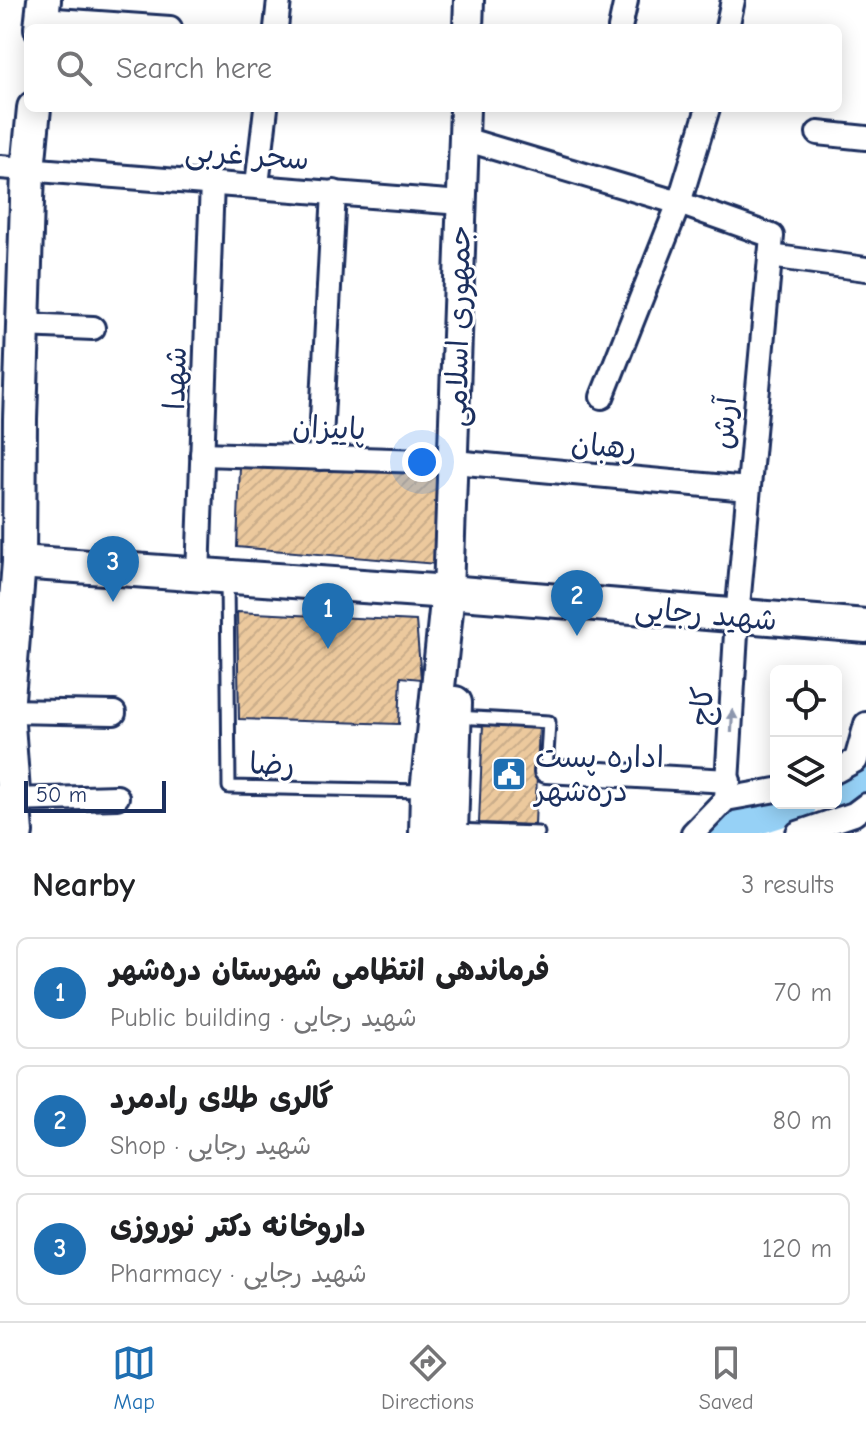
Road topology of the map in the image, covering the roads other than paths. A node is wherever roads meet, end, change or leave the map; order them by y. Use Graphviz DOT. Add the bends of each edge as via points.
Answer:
graph roads {
  1 [pos="279,0"];
  2 [pos="469,0"];
  3 [pos="626,0"];
  4 [pos="733,0"];
  5 [pos="42,16"];
  6 [pos="127,24"];
  7 [pos="276,24"];
  8 [pos="468,24"];
  9 [pos="621,24"];
  10 [pos="728,24"];
  11 [pos="33,112"];
  12 [pos="266,112"];
  13 [pos="465,112"];
  14 [pos="707,112"];
  15 [pos="818,133"];
  16 [pos="866,138"];
  17 [pos="464,139"];
  18 [pos="14,168"];
  19 [pos="212,182"];
  20 [pos="257,185"];
  21 [pos="334,192"];
  22 [pos="461,203"];
  23 [pos="679,203"];
  24 [pos="771,246"];
  25 [pos="866,269"];
  26 [pos="23,325"];
  27 [pos="93,328"];
  28 [pos="602,397"];
  29 [pos="10,418"];
  30 [pos="202,454"];
  31 [pos="320,458"];
  32 [pos="454,462"];
  33 [pos="748,489"];
  34 [pos="10,561"];
  35 [pos="212,577"];
  36 [pos="448,592"];
  37 [pos="737,617"];
  38 [pos="866,626"];
  39 [pos="7,711"];
  40 [pos="114,713"];
  41 [pos="456,717"];
  42 [pos="866,724"];
  43 [pos="842,768"];
  44 [pos="546,771"];
  45 [pos="727,790"];
  46 [pos="770,790"];
  47 [pos="427,792"];
  48 [pos="117,797"];
  49 [pos="13,800"];
  50 [pos="866,805"];
  51 [pos="443,832"];
  52 [pos="16,833"];
  53 [pos="538,833"];
  54 [pos="693,833"];
  55 [pos="798,833"];
  1 -- 7 [label="street"];
  2 -- 8 [label="street"];
  3 -- 9 [label="street"];
  4 -- 10 [label="street"];
  5 -- 6 [label="street"];
  11 -- 18 [label="main road"];
  12 -- 20 [label="street"];
  13 -- 17 [label="street, جمهوری اسلامی"];
  14 -- 23 [label="street"];
  15 -- 16 [label="street"];
  17 -- 22 [label="street, جمهوری اسلامی"];
  17 -- 23 [label="street"];
  18 -- 19 [label="street, سحر غربی"];
  18 -- 26 [label="main road"];
  19 -- 20 [label="street, سحر غربی"];
  19 -- 30 [label="street, شهدا"];
  20 -- 21 [label="street, سحر غربی"];
  21 -- 22 [label="street, سحر غربی"];
  21 -- 31 [label="street"];
  22 -- 32 [label="street, جمهوری اسلامی"];
  23 -- 24 [label="street"];
  23 -- 28 [label="street"];
  24 -- 25 [label="street"];
  24 -- 33 [label="street, آرش"];
  26 -- 27 [label="street"];
  26 -- 29 [label="main road"];
  29 -- 34 [label="main road"];
  30 -- 31 [label="street, پاییزان"];
  30 -- 35 [label="street, شهدا"];
  31 -- 32 [label="street, پاییزان"];
  32 -- 33 [label="street, رهبان"];
  32 -- 36 [label="street, جمهوری اسلامی"];
  33 -- 37 [label="street, آرش"];
  34 -- 35 [label="main road, شهید رجایی"];
  34 -- 39 [label="main road"];
  35 -- 36 [label="main road, شهید رجایی"];
  35 -- 47 [label="lane, رضا" via="229,787"];
  36 -- 37 [label="main road, شهید رجایی"];
  36 -- 41 [label="main road, جمهوری اسلامی"];
  36 -- 47 [label="main road, جمهوری اسلامی"];
  37 -- 38 [label="main road, شهید رجایی"];
  45 -- 37 [label="street, کاج, one-way"];
  39 -- 40 [label="street"];
  39 -- 49 [label="main road"];
  41 -- 44 [label="lane" via="549,722"];
  41 -- 51 [label="main road, جمهوری اسلامی"];
  42 -- 43 [label="street" via="856,760"];
  44 -- 45 [label="street"];
  45 -- 46 [label="street"];
  45 -- 54 [label="street"];
  47 -- 51 [label="main road, جمهوری اسلامی"];
  48 -- 49 [label="street"];
  49 -- 52 [label="main road"];
  50 -- 55 [label="street"];
  51 -- 53 [label="lane"];
}
